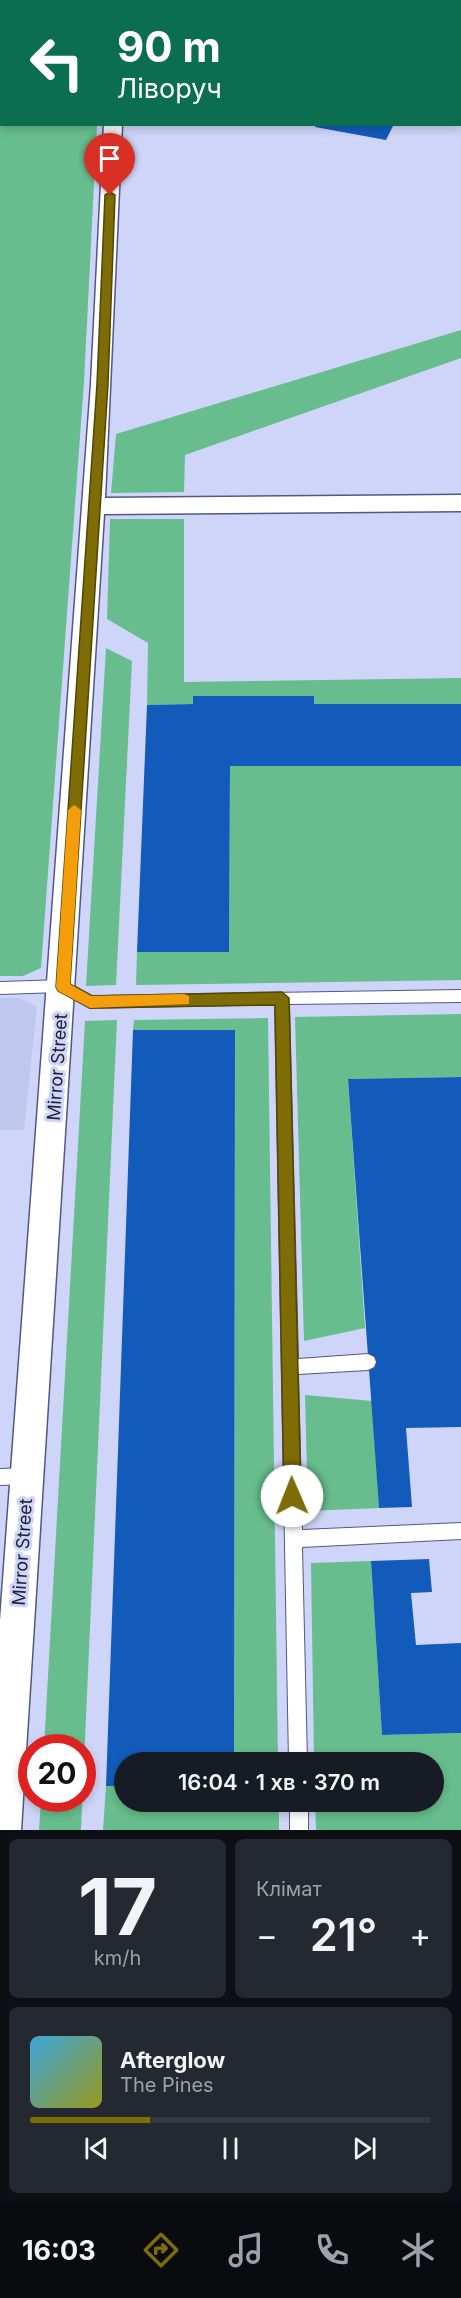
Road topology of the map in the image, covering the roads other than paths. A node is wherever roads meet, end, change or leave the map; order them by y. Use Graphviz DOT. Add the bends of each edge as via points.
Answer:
graph roads {
  1 [pos="113,126"];
  2 [pos="461,503"];
  3 [pos="94,506"];
  4 [pos="63,987"];
  5 [pos="0,988"];
  6 [pos="461,996"];
  7 [pos="282,998"];
  8 [pos="368,1362"];
  9 [pos="290,1367"];
  10 [pos="13,1477"];
  11 [pos="461,1531"];
  12 [pos="293,1539"];
  13 [pos="298,1752"];
  14 [pos="299,1812"];
  15 [pos="3,1830"];
  16 [pos="299,1830"];
  1 -- 3 [label="street, Mirror Street"];
  2 -- 3 [label="street"];
  3 -- 4 [label="street, Mirror Street"];
  4 -- 5 [label="lane"];
  4 -- 7 [label="lane" via="90,1002"];
  4 -- 10 [label="street, Mirror Street"];
  6 -- 7 [label="lane"];
  7 -- 9 [label="lane"];
  8 -- 9 [label="lane"];
  9 -- 12 [label="lane"];
  10 -- 15 [label="street, Mirror Street"];
  11 -- 12 [label="lane"];
  12 -- 13 [label="lane"];
  14 -- 16 [label="lane"];
}
